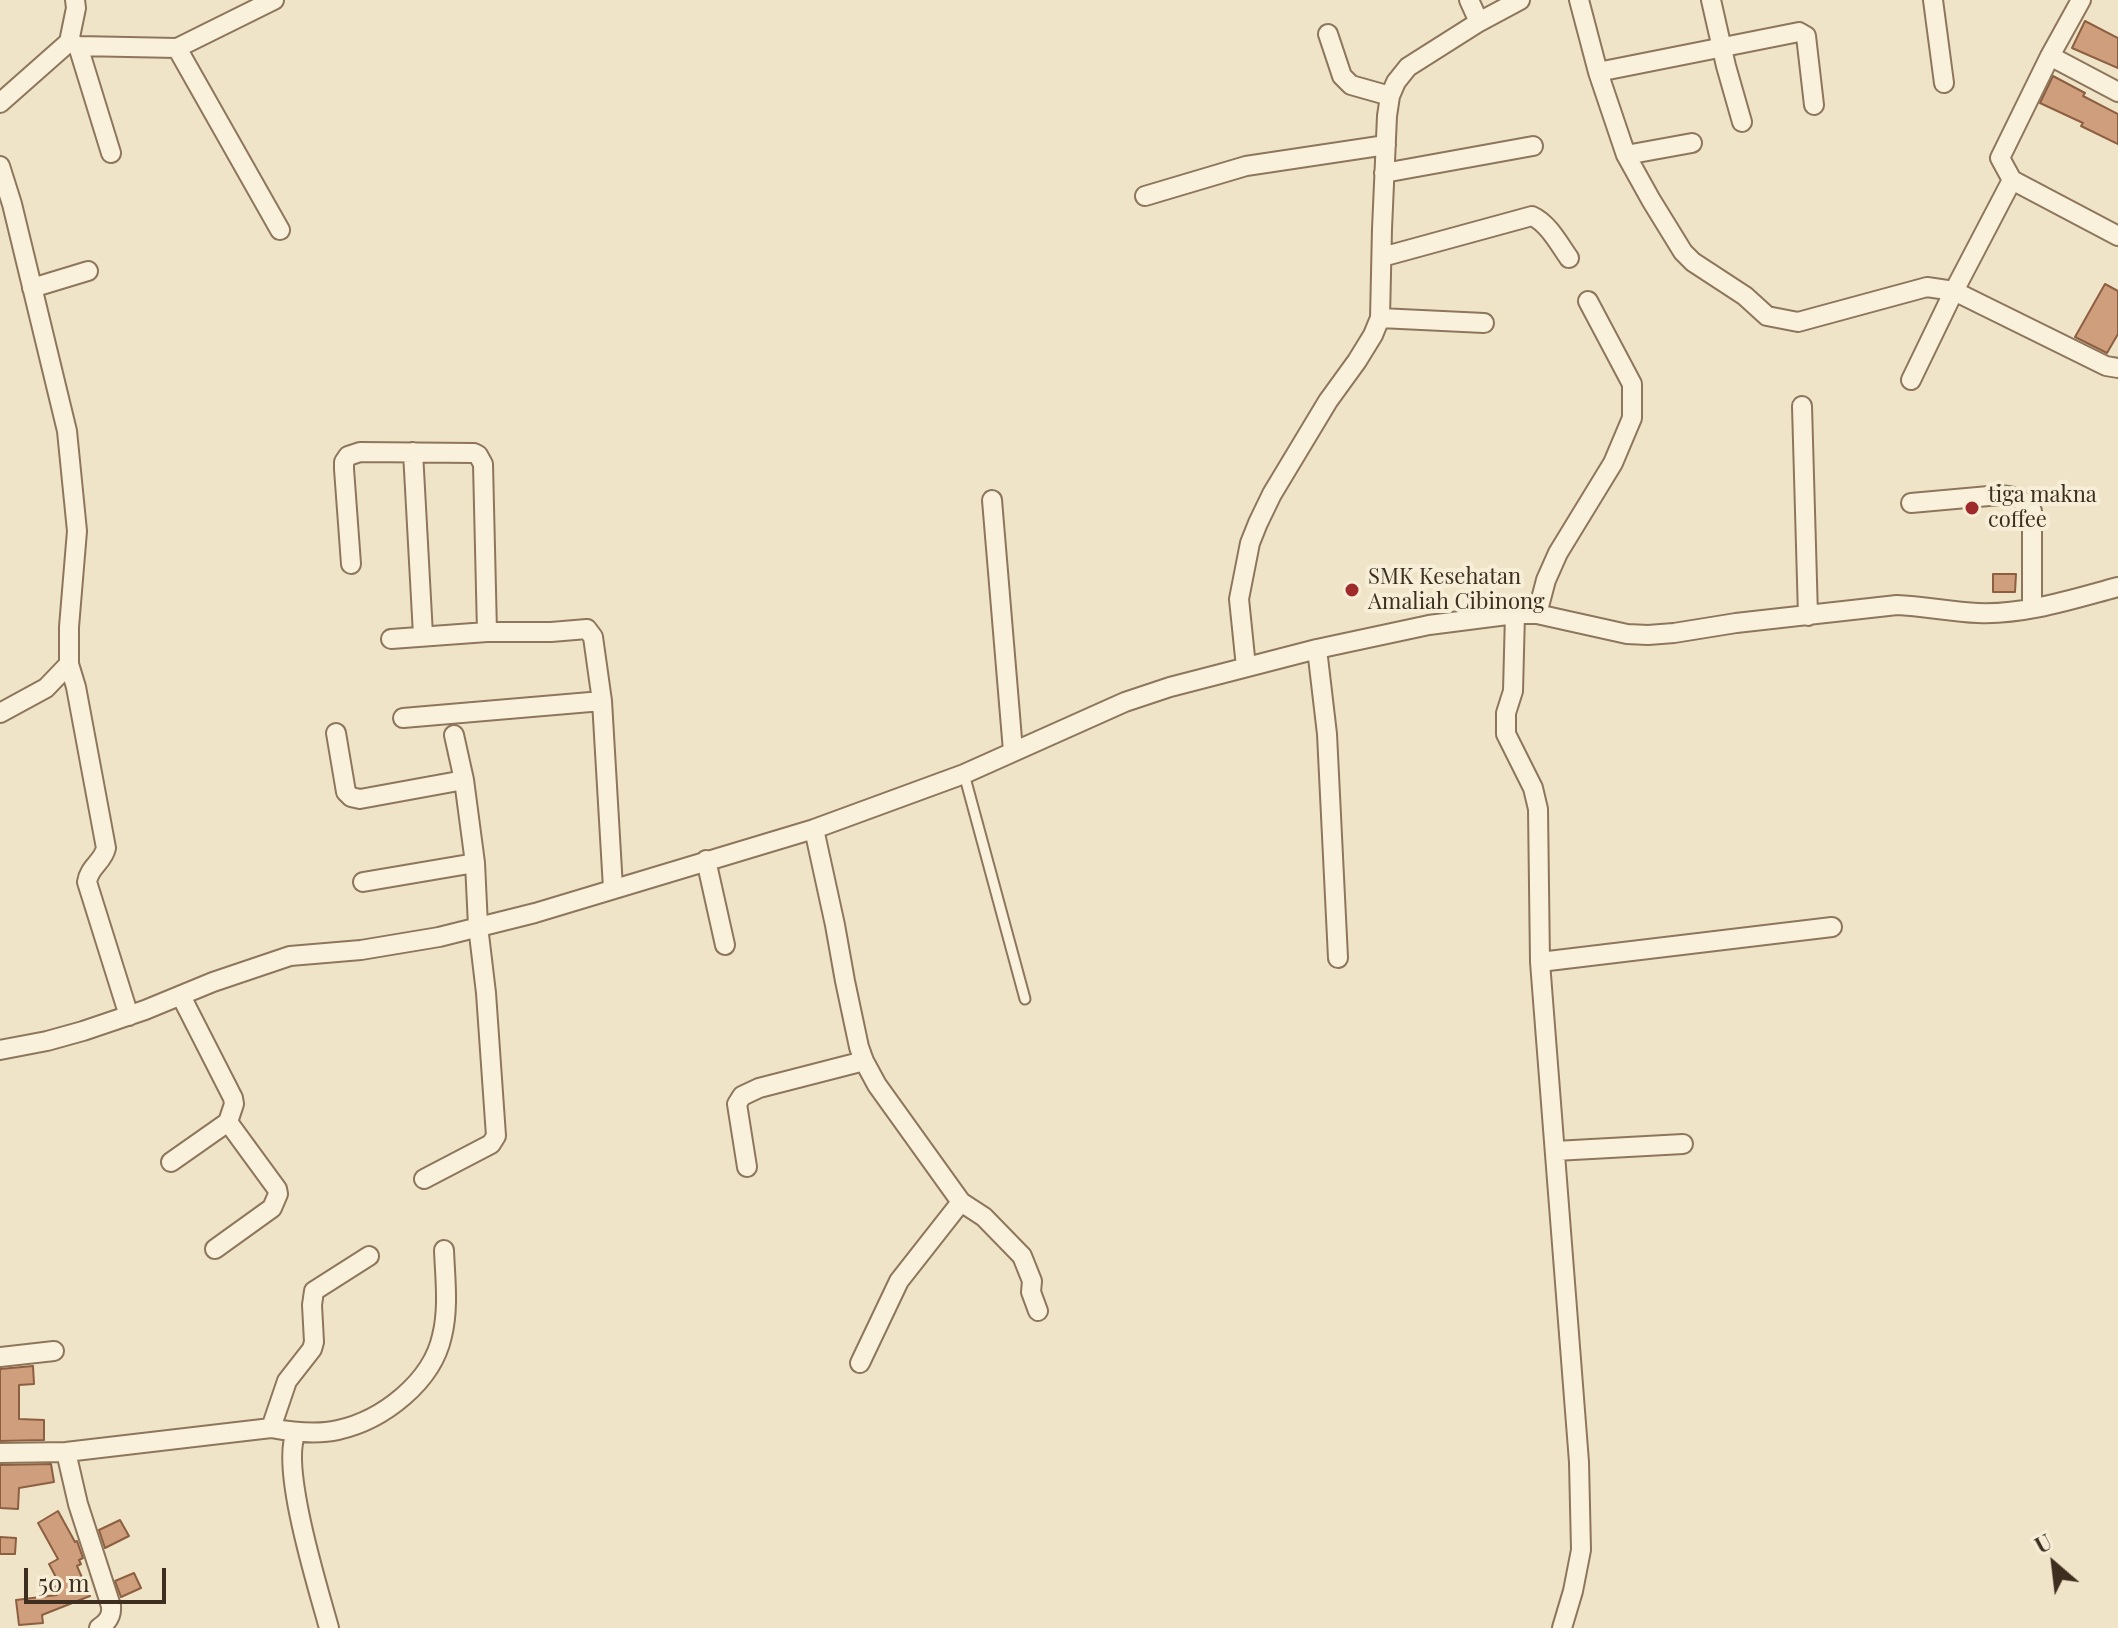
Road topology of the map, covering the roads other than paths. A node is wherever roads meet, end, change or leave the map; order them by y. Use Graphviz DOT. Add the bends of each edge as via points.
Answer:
graph roads {
  1 [pos="75,0"];
  2 [pos="274,0"];
  3 [pos="1469,0"];
  4 [pos="1520,0"];
  5 [pos="1579,0"];
  6 [pos="1711,0"];
  7 [pos="1933,0"];
  8 [pos="2081,0"];
  9 [pos="1479,22"];
  10 [pos="1328,34"];
  11 [pos="73,44"];
  12 [pos="1722,46"];
  13 [pos="177,48"];
  14 [pos="2050,56"];
  15 [pos="1598,72"];
  16 [pos="1944,83"];
  17 [pos="2118,92"];
  18 [pos="1390,96"];
  19 [pos="0,103"];
  20 [pos="1814,105"];
  21 [pos="1742,122"];
  22 [pos="1692,143"];
  23 [pos="1386,145"];
  24 [pos="1533,146"];
  25 [pos="111,153"];
  26 [pos="1626,155"];
  27 [pos="0,166"];
  28 [pos="1384,173"];
  29 [pos="2012,180"];
  30 [pos="1145,196"];
  31 [pos="280,230"];
  32 [pos="2118,236"];
  33 [pos="1382,257"];
  34 [pos="1569,258"];
  35 [pos="88,271"];
  36 [pos="32,288"];
  37 [pos="1954,291"];
  38 [pos="1588,301"];
  39 [pos="1380,318"];
  40 [pos="1484,323"];
  41 [pos="2118,368"];
  42 [pos="1911,380"];
  43 [pos="1802,406"];
  44 [pos="413,452"];
  45 [pos="992,500"];
  46 [pos="1911,503"];
  47 [pos="351,564"];
  48 [pos="2118,587"];
  49 [pos="2032,608"];
  50 [pos="1515,614"];
  51 [pos="1537,614"];
  52 [pos="1808,616"];
  53 [pos="487,632"];
  54 [pos="423,635"];
  55 [pos="391,639"];
  56 [pos="1317,649"];
  57 [pos="69,664"];
  58 [pos="1246,667"];
  59 [pos="602,701"];
  60 [pos="0,713"];
  61 [pos="403,718"];
  62 [pos="336,733"];
  63 [pos="454,735"];
  64 [pos="1013,751"];
  65 [pos="964,774"];
  66 [pos="464,780"];
  67 [pos="814,829"];
  68 [pos="706,860"];
  69 [pos="475,863"];
  70 [pos="363,882"];
  71 [pos="613,888"];
  72 [pos="478,926"];
  73 [pos="1832,927"];
  74 [pos="725,945"];
  75 [pos="1338,958"];
  76 [pos="1540,962"];
  77 [pos="181,996"];
  78 [pos="1025,999"];
  79 [pos="129,1016"];
  80 [pos="0,1050"];
  81 [pos="864,1061"];
  82 [pos="228,1122"];
  83 [pos="1683,1144"];
  84 [pos="1555,1151"];
  85 [pos="171,1162"];
  86 [pos="747,1167"];
  87 [pos="424,1179"];
  88 [pos="961,1202"];
  89 [pos="215,1249"];
  90 [pos="444,1250"];
  91 [pos="369,1256"];
  92 [pos="1038,1311"];
  93 [pos="54,1351"];
  94 [pos="0,1357"];
  95 [pos="860,1363"];
  96 [pos="271,1428"];
  97 [pos="296,1433"];
  98 [pos="66,1452"];
  99 [pos="0,1453"];
  100 [pos="99,1628"];
  101 [pos="329,1628"];
  102 [pos="1562,1628"];
  1 -- 11 [label="street"];
  2 -- 13 [label="street"];
  3 -- 9 [label="street"];
  4 -- 9 [label="street"];
  5 -- 15 [label="street"];
  6 -- 12 [label="street"];
  7 -- 16 [label="street"];
  8 -- 14 [label="street"];
  9 -- 18 [label="street" via="1408,67"];
  10 -- 18 [label="street" via="1342,76 1351,85"];
  11 -- 13 [label="street"];
  11 -- 19 [label="street"];
  11 -- 25 [label="street"];
  12 -- 15 [label="street"];
  12 -- 20 [label="street" via="1803,32"];
  12 -- 21 [label="street"];
  13 -- 31 [label="street"];
  14 -- 17 [label="street"];
  14 -- 29 [label="street" via="2002,153"];
  15 -- 26 [label="street"];
  18 -- 23 [label="street"];
  22 -- 26 [label="street"];
  23 -- 28 [label="street"];
  23 -- 30 [label="street" via="1246,166"];
  24 -- 28 [label="street"];
  26 -- 37 [label="street" via="1683,252 1767,316 1798,322 1927,287"];
  27 -- 36 [label="street"];
  28 -- 33 [label="street"];
  29 -- 32 [label="street"];
  29 -- 37 [label="street"];
  33 -- 34 [label="street" via="1532,216"];
  33 -- 39 [label="street"];
  35 -- 36 [label="street"];
  36 -- 57 [label="street" via="67,431 73,482 77,531"];
  37 -- 41 [label="street"];
  37 -- 42 [label="street"];
  38 -- 51 [label="street" via="1632,384 1632,418 1613,463 1558,553"];
  39 -- 40 [label="street"];
  39 -- 58 [label="street" via="1280,481 1250,543 1239,599"];
  43 -- 52 [label="street"];
  44 -- 47 [label="street" via="352,453 344,462"];
  44 -- 53 [label="street" via="474,453 482,461"];
  44 -- 54 [label="street"];
  45 -- 64 [label="street"];
  46 -- 49 [label="street" via="2000,495 2023,500 2032,511"];
  48 -- 49 [label="street"];
  49 -- 52 [label="street" via="1979,613 1897,605"];
  50 -- 51 [label="street"];
  50 -- 56 [label="street" via="1429,625"];
  50 -- 76 [label="street" via="1506,734 1538,809"];
  51 -- 52 [label="street" via="1648,635"];
  53 -- 54 [label="street"];
  53 -- 59 [label="street" via="588,630"];
  54 -- 55 [label="street"];
  56 -- 58 [label="street"];
  56 -- 75 [label="street" via="1327,734"];
  57 -- 60 [label="street" via="46,688"];
  57 -- 79 [label="street" via="106,842 106,852 87,882"];
  58 -- 64 [label="street" via="1125,702"];
  59 -- 61 [label="street"];
  59 -- 71 [label="street"];
  62 -- 66 [label="street" via="351,797"];
  63 -- 66 [label="street"];
  64 -- 65 [label="street"];
  65 -- 67 [label="street"];
  65 -- 78 [label="lane"];
  66 -- 69 [label="street"];
  67 -- 68 [label="street"];
  67 -- 81 [label="street"];
  68 -- 71 [label="street"];
  68 -- 74 [label="street"];
  69 -- 70 [label="street"];
  69 -- 72 [label="street"];
  71 -- 72 [label="street"];
  72 -- 77 [label="street" via="402,944 290,956"];
  72 -- 87 [label="street" via="495,1139"];
  73 -- 76 [label="street"];
  76 -- 84 [label="street"];
  77 -- 79 [label="street"];
  77 -- 82 [label="street" via="233,1098"];
  79 -- 80 [label="street"];
  81 -- 86 [label="street" via="742,1096 737,1104"];
  81 -- 88 [label="street"];
  82 -- 85 [label="street"];
  82 -- 89 [label="street" via="278,1194 272,1208"];
  83 -- 84 [label="street"];
  84 -- 102 [label="street" via="1581,1550"];
  88 -- 92 [label="street" via="984,1217 1022,1256"];
  88 -- 95 [label="street" via="899,1281"];
  90 -- 97 [label="street" via="442,1337 412,1389 367,1419 337,1430"];
  91 -- 96 [label="street" via="314,1291 312,1349 287,1381"];
  93 -- 94 [label="street"];
  96 -- 97 [label="street"];
  96 -- 98 [label="street"];
  97 -- 101 [label="street" via="292,1474"];
  98 -- 99 [label="street"];
  98 -- 100 [label="street" via="111,1606 111,1616"];
}
